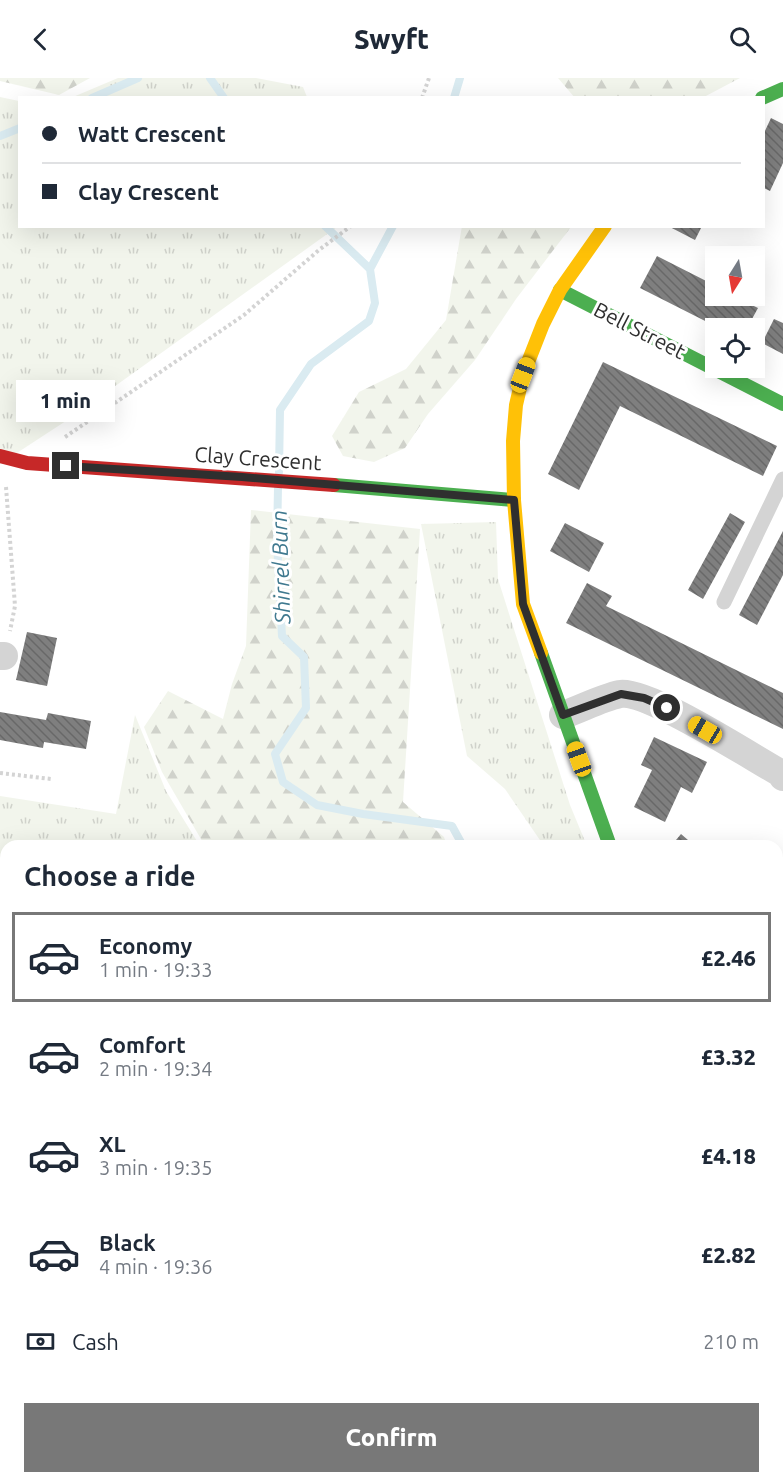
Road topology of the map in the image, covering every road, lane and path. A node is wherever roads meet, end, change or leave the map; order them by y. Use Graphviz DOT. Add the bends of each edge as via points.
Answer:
graph roads {
  1 [pos="429,78"];
  2 [pos="783,89"];
  3 [pos="423,96"];
  4 [pos="765,97"];
  5 [pos="348,228"];
  6 [pos="604,228"];
  7 [pos="560,290"];
  8 [pos="783,404"];
  9 [pos="2,456"];
  10 [pos="27,463"];
  11 [pos="783,479"];
  12 [pos="514,500"];
  13 [pos="724,602"];
  14 [pos="2,656"];
  15 [pos="563,715"];
  16 [pos="0,773"];
  17 [pos="783,777"];
  18 [pos="51,779"];
  19 [pos="608,840"];
  1 -- 3 [label="path"];
  2 -- 4 [label="street"];
  5 -- 10 [label="path" via="244,315"];
  6 -- 7 [label="street"];
  7 -- 8 [label="street, Bell Street"];
  7 -- 12 [label="street" via="527,365 516,405"];
  9 -- 10 [label="street, Clay Crescent"];
  9 -- 14 [label="path" via="15,606"];
  10 -- 12 [label="street, Clay Crescent"];
  11 -- 13 [label="lane"];
  12 -- 15 [label="street" via="523,604"];
  15 -- 17 [label="street" via="621,694 644,698"];
  15 -- 19 [label="street"];
  16 -- 18 [label="path"];
}
